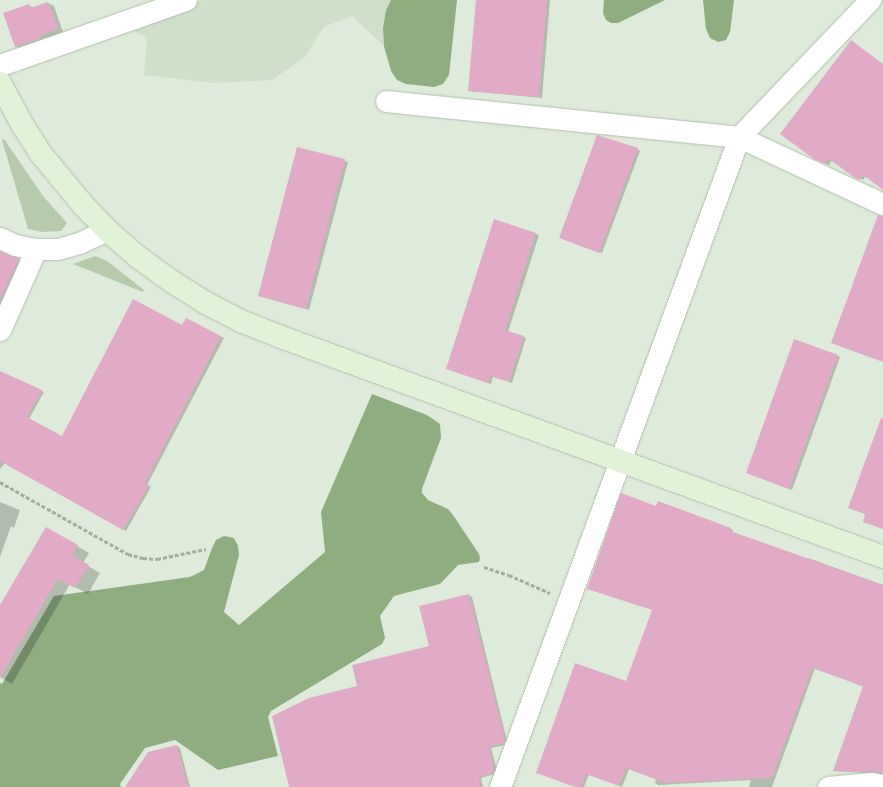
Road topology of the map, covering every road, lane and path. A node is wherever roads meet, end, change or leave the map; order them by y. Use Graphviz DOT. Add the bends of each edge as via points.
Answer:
graph roads {
  1 [pos="186,0"];
  2 [pos="870,0"];
  3 [pos="0,65"];
  4 [pos="0,83"];
  5 [pos="386,101"];
  6 [pos="739,137"];
  7 [pos="883,204"];
  8 [pos="107,230"];
  9 [pos="0,238"];
  10 [pos="36,249"];
  11 [pos="0,330"];
  12 [pos="620,461"];
  13 [pos="0,482"];
  14 [pos="206,549"];
  15 [pos="883,557"];
  16 [pos="484,567"];
  17 [pos="568,602"];
  18 [pos="883,784"];
  19 [pos="500,787"];
  20 [pos="828,787"];
  1 -- 3 [label="street"];
  2 -- 6 [label="street"];
  4 -- 8 [label="street" via="23,126 42,154"];
  5 -- 6 [label="street"];
  6 -- 7 [label="street"];
  6 -- 12 [label="street"];
  8 -- 10 [label="street" via="58,249"];
  8 -- 12 [label="street" via="171,281 243,322"];
  9 -- 10 [label="street" via="15,245"];
  10 -- 11 [label="street"];
  12 -- 15 [label="street"];
  12 -- 17 [label="street"];
  13 -- 14 [label="path" via="128,554 157,559"];
  16 -- 17 [label="path" via="509,575"];
  17 -- 19 [label="street"];
  18 -- 20 [label="street"];
}
